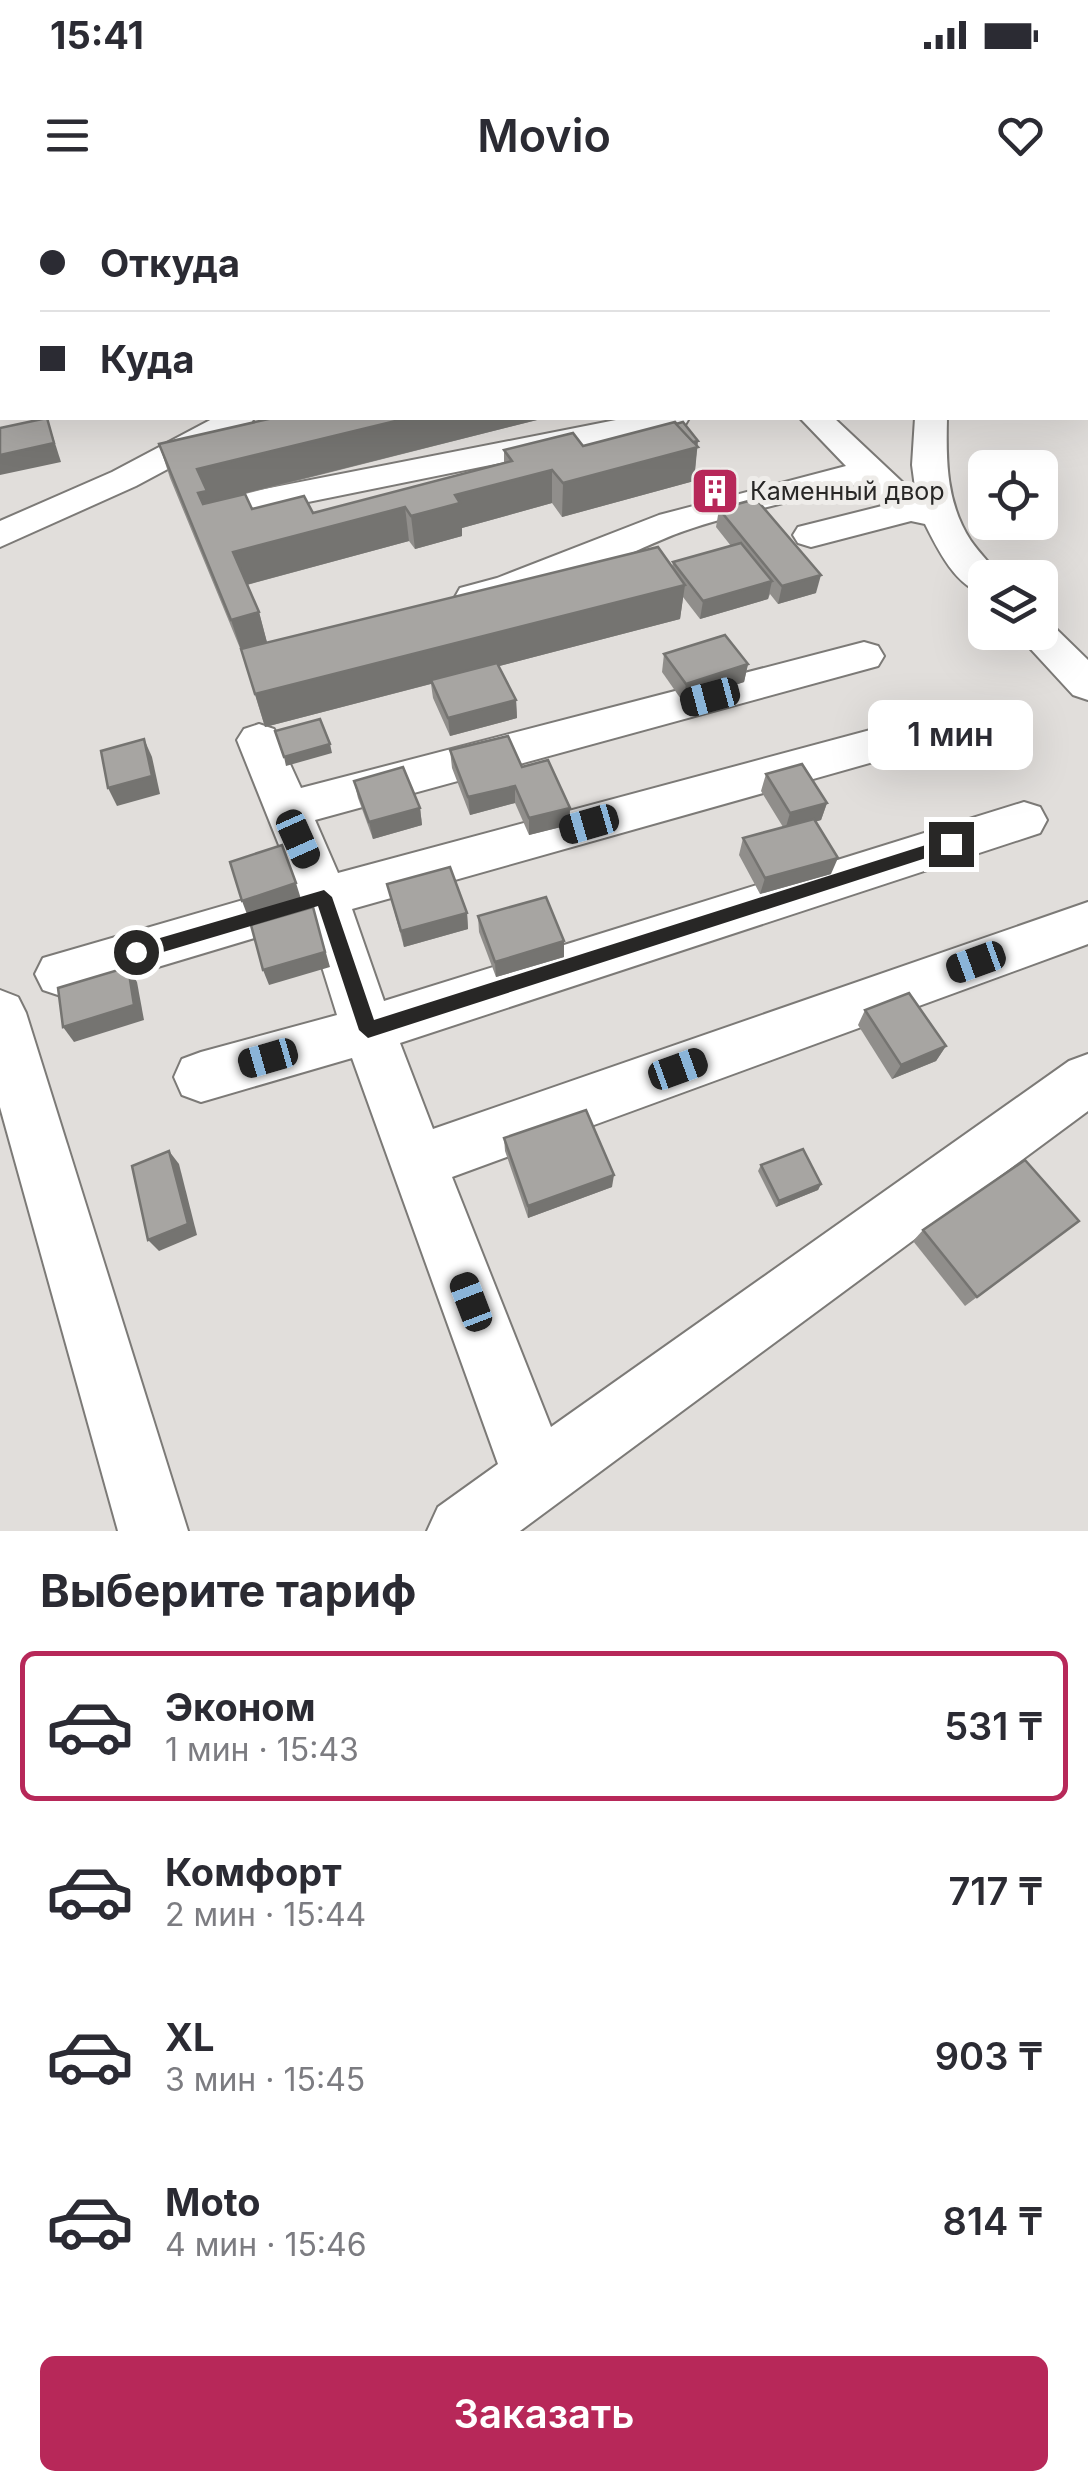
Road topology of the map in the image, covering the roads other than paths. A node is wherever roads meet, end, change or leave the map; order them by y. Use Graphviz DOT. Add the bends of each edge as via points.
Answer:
graph roads {
  1 [pos="234,420"];
  2 [pos="664,420"];
  3 [pos="818,420"];
  4 [pos="932,420"];
  5 [pos="870,470"];
  6 [pos="244,504"];
  7 [pos="924,513"];
  8 [pos="811,534"];
  9 [pos="0,535"];
  10 [pos="968,563"];
  11 [pos="432,608"];
  12 [pos="1054,650"];
  13 [pos="864,656"];
  14 [pos="1088,685"];
  15 [pos="930,730"];
  16 [pos="259,740"];
  17 [pos="286,810"];
  18 [pos="1024,820"];
  19 [pos="324,897"];
  20 [pos="1088,923"];
  21 [pos="61,974"];
  22 [pos="0,1014"];
  23 [pos="368,1030"];
  24 [pos="201,1077"];
  25 [pos="1088,1079"];
  26 [pos="418,1162"];
  27 [pos="537,1477"];
  28 [pos="153,1531"];
  29 [pos="462,1531"];
  1 -- 9 [label="lane"];
  2 -- 6 [label="lane"];
  3 -- 5 [label="lane"];
  4 -- 7 [label="lane"];
  5 -- 7 [label="lane"];
  5 -- 11 [label="lane" via="672,523 509,588"];
  7 -- 8 [label="lane"];
  7 -- 10 [label="lane"];
  12 -- 14 [label="lane"];
  13 -- 17 [label="lane"];
  15 -- 19 [label="lane"];
  16 -- 17 [label="lane"];
  17 -- 19 [label="lane"];
  18 -- 23 [label="lane"];
  19 -- 21 [label="lane"];
  19 -- 23 [label="lane"];
  20 -- 26 [label="lane"];
  22 -- 28 [label="lane"];
  23 -- 24 [label="lane"];
  23 -- 26 [label="lane"];
  25 -- 27 [label="lane"];
  26 -- 27 [label="lane"];
  27 -- 29 [label="lane"];
}
